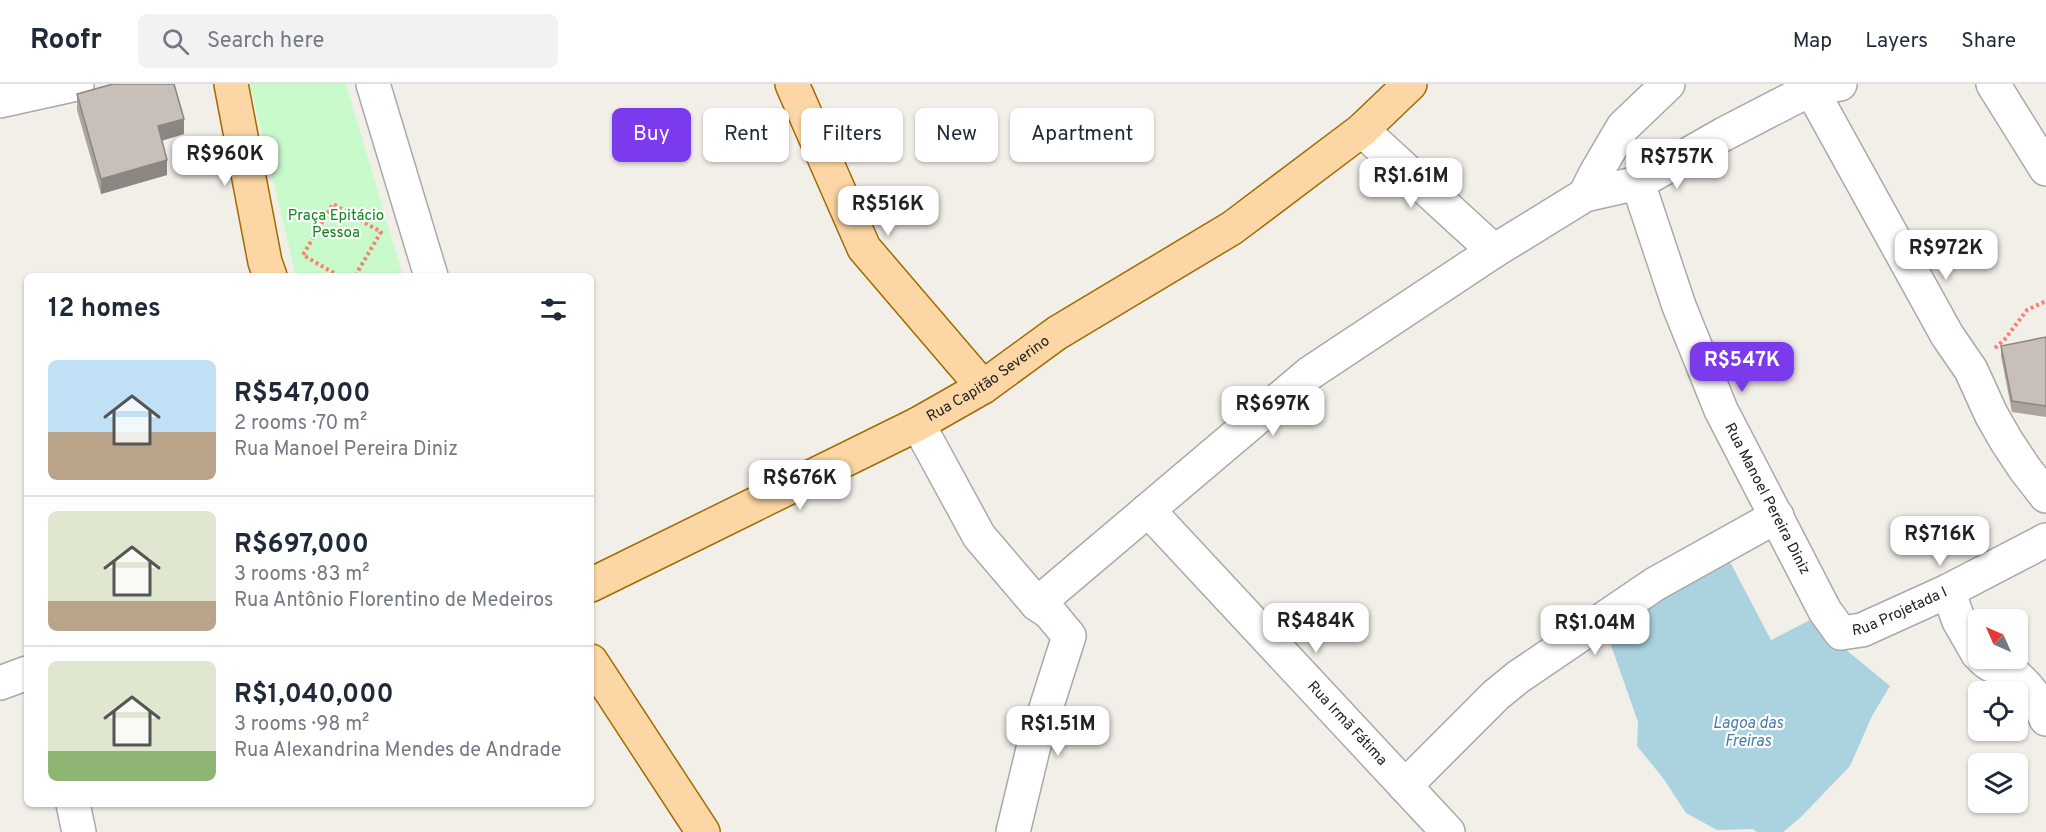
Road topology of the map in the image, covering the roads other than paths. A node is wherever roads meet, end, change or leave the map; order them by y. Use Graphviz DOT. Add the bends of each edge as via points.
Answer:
graph roads {
  1 [pos="77,84"];
  2 [pos="231,84"];
  3 [pos="373,84"];
  4 [pos="792,84"];
  5 [pos="1410,84"];
  6 [pos="1668,84"];
  7 [pos="1993,84"];
  8 [pos="1822,86"];
  9 [pos="0,101"];
  10 [pos="1362,130"];
  11 [pos="2046,169"];
  12 [pos="1638,183"];
  13 [pos="1585,195"];
  14 [pos="1494,251"];
  15 [pos="269,273"];
  16 [pos="430,273"];
  17 [pos="983,387"];
  18 [pos="918,424"];
  19 [pos="2046,496"];
  20 [pos="1148,510"];
  21 [pos="1777,516"];
  22 [pos="2046,540"];
  23 [pos="594,584"];
  24 [pos="1948,591"];
  25 [pos="1037,604"];
  26 [pos="1825,611"];
  27 [pos="1968,637"];
  28 [pos="594,666"];
  29 [pos="2002,669"];
  30 [pos="24,674"];
  31 [pos="0,683"];
  32 [pos="2046,719"];
  33 [pos="1405,786"];
  34 [pos="74,807"];
  35 [pos="79,832"];
  36 [pos="703,832"];
  37 [pos="1013,832"];
  38 [pos="1448,832"];
  1 -- 9 [label="street"];
  2 -- 15 [label="main road"];
  3 -- 16 [label="street"];
  4 -- 17 [label="main road" via="864,248"];
  5 -- 10 [label="main road, Rua Capitão Severino"];
  6 -- 13 [label="street" via="1623,127"];
  7 -- 11 [label="street"];
  8 -- 12 [label="street" via="1724,134"];
  8 -- 19 [label="street" via="1947,335 1971,370 2007,442"];
  10 -- 14 [label="street"];
  10 -- 17 [label="main road, Rua Capitão Severino" via="1232,228 1057,333"];
  12 -- 13 [label="street"];
  12 -- 21 [label="street, Rua Manoel Pereira Diniz" via="1679,306 1721,410"];
  13 -- 14 [label="street"];
  14 -- 20 [label="street" via="1310,373"];
  17 -- 18 [label="main road, Rua Capitão Severino"];
  18 -- 23 [label="main road, Rua Capitão Severino"];
  18 -- 25 [label="street" via="979,536"];
  20 -- 25 [label="street"];
  20 -- 33 [label="street, Rua Irmã Fátima"];
  21 -- 26 [label="street, Rua Manoel Pereira Diniz"];
  21 -- 33 [label="street" via="1656,584 1518,677"];
  22 -- 24 [label="street, Rua Projetada I"];
  24 -- 26 [label="street, Rua Projetada I" via="1862,630 1841,633"];
  24 -- 27 [label="street"];
  25 -- 37 [label="street" via="1069,636"];
  28 -- 36 [label="main road"];
  29 -- 32 [label="street" via="2011,672 2035,696"];
  30 -- 31 [label="street"];
  33 -- 38 [label="street, Rua Irmã Fátima"];
  34 -- 35 [label="street"];
}
